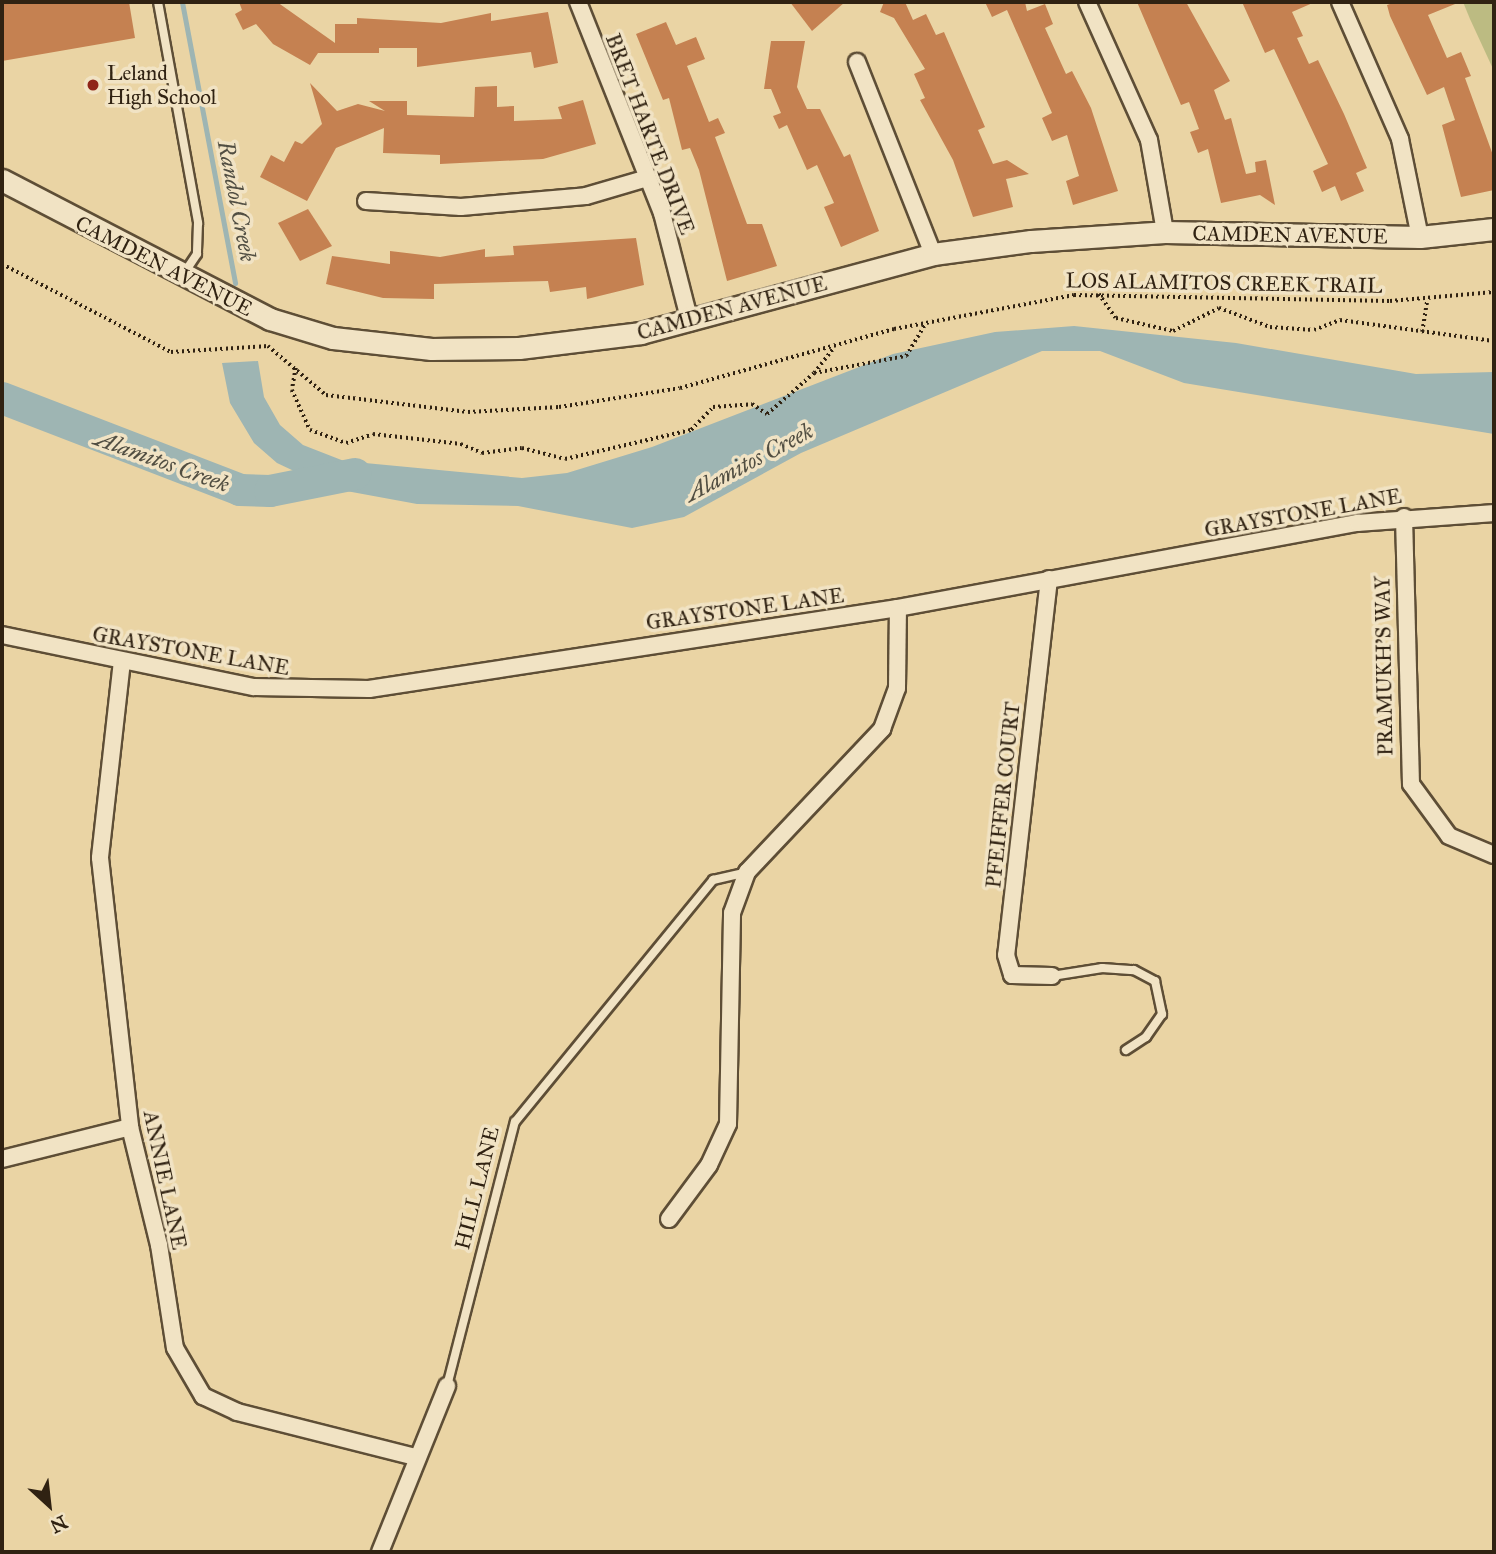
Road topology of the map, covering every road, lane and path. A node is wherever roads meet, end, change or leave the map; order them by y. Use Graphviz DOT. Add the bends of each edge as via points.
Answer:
graph roads {
  1 [pos="158,2"];
  2 [pos="578,2"];
  3 [pos="1087,2"];
  4 [pos="1340,2"];
  5 [pos="857,62"];
  6 [pos="644,179"];
  7 [pos="2,180"];
  8 [pos="366,201"];
  9 [pos="1494,229"];
  10 [pos="1165,232"];
  11 [pos="1420,237"];
  12 [pos="933,254"];
  13 [pos="2,264"];
  14 [pos="181,278"];
  15 [pos="1494,292"];
  16 [pos="1099,294"];
  17 [pos="1427,299"];
  18 [pos="690,322"];
  19 [pos="925,324"];
  20 [pos="1422,332"];
  21 [pos="1494,341"];
  22 [pos="835,345"];
  23 [pos="296,368"];
  24 [pos="814,373"];
  25 [pos="1494,513"];
  26 [pos="1404,517"];
  27 [pos="1049,579"];
  28 [pos="898,608"];
  29 [pos="2,635"];
  30 [pos="122,661"];
  31 [pos="1494,855"];
  32 [pos="747,872"];
  33 [pos="1052,976"];
  34 [pos="1126,1050"];
  35 [pos="130,1127"];
  36 [pos="2,1158"];
  37 [pos="669,1219"];
  38 [pos="446,1387"];
  39 [pos="415,1457"];
  40 [pos="380,1552"];
  1 -- 14 [label="lane" via="198,223 197,254"];
  2 -- 6 [label="street, BRET HARTE DRIVE"];
  3 -- 10 [label="street" via="1149,140"];
  4 -- 11 [label="street" via="1400,139"];
  5 -- 12 [label="street"];
  6 -- 8 [label="street" via="586,196 461,207"];
  6 -- 18 [label="street, BRET HARTE DRIVE" via="662,213"];
  7 -- 14 [label="street, CAMDEN AVENUE"];
  9 -- 11 [label="street, CAMDEN AVENUE"];
  10 -- 11 [label="street, CAMDEN AVENUE"];
  10 -- 12 [label="street, CAMDEN AVENUE"];
  12 -- 18 [label="street, CAMDEN AVENUE"];
  13 -- 23 [label="path, LOS ALAMITOS CREEK TRAIL" via="171,352 268,346"];
  14 -- 18 [label="street, CAMDEN AVENUE" via="253,312 333,338 431,349 585,341"];
  15 -- 17 [label="path, LOS ALAMITOS CREEK TRAIL"];
  16 -- 17 [label="path, LOS ALAMITOS CREEK TRAIL"];
  16 -- 19 [label="path, LOS ALAMITOS CREEK TRAIL" via="1023,302 976,318"];
  16 -- 20 [label="path" via="1116,318 1173,331 1219,308 1270,327 1314,330 1340,320"];
  17 -- 20 [label="path"];
  19 -- 22 [label="path, LOS ALAMITOS CREEK TRAIL"];
  19 -- 24 [label="path" via="898,360 857,361"];
  20 -- 21 [label="path"];
  22 -- 23 [label="path, LOS ALAMITOS CREEK TRAIL" via="655,393 489,411 347,401 316,391"];
  22 -- 24 [label="path"];
  23 -- 24 [label="path" via="292,390 310,430 346,443 373,434 420,437 482,453 522,448 565,458 691,430 713,407 752,404 767,414"];
  25 -- 26 [label="street, GRAYSTONE LANE"];
  26 -- 27 [label="street, GRAYSTONE LANE"];
  26 -- 31 [label="street, PRAMUKH'S WAY" via="1411,784 1449,836"];
  27 -- 28 [label="street, GRAYSTONE LANE"];
  27 -- 33 [label="street, PFEIFFER COURT" via="1006,956 1012,975"];
  28 -- 30 [label="street, GRAYSTONE LANE" via="369,689 254,687"];
  28 -- 32 [label="street" via="897,688 882,729"];
  29 -- 30 [label="street, GRAYSTONE LANE"];
  30 -- 35 [label="street, ANNIE LANE" via="100,858"];
  32 -- 37 [label="street" via="732,913 728,1124 709,1165"];
  32 -- 38 [label="lane, HILL LANE" via="713,880 515,1122"];
  33 -- 34 [label="lane" via="1102,968 1134,970 1155,981 1162,1014 1146,1037"];
  35 -- 36 [label="street"];
  35 -- 39 [label="street, ANNIE LANE" via="159,1245 175,1349 203,1396 237,1412"];
  38 -- 39 [label="street, HILL LANE"];
  39 -- 40 [label="street, HILL LANE"];
}
